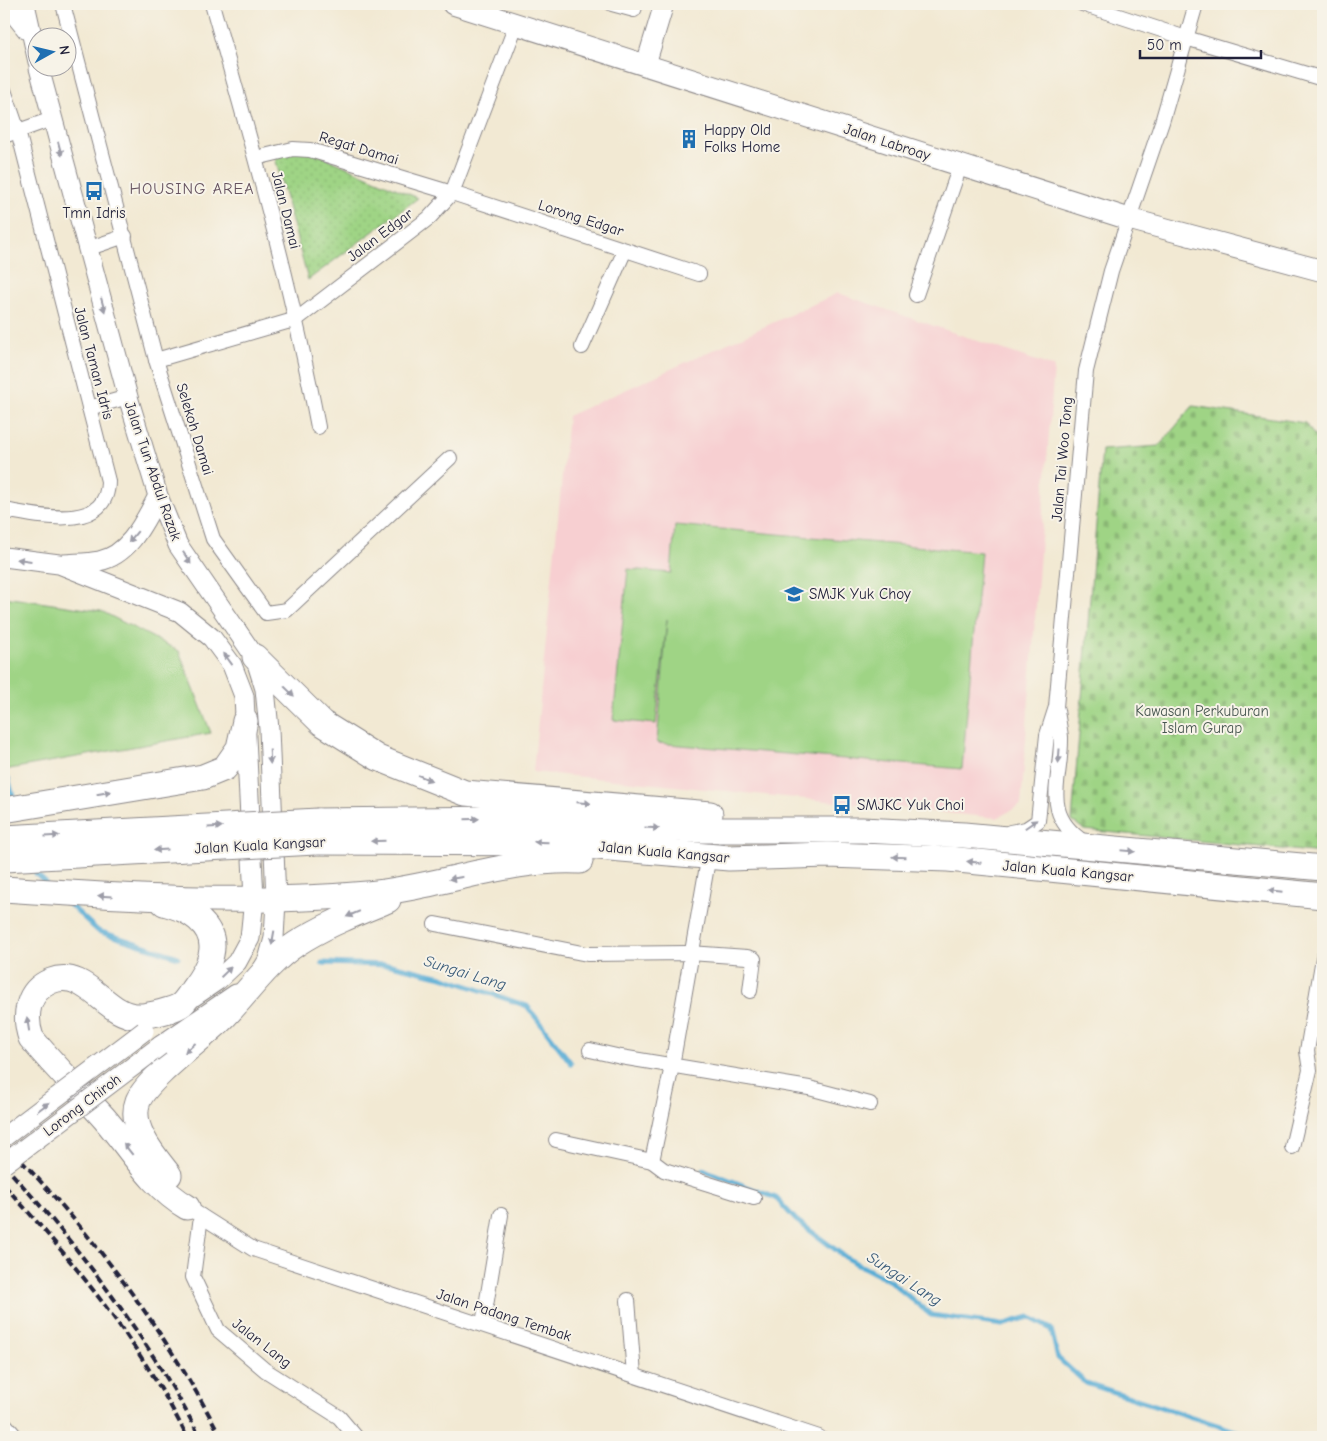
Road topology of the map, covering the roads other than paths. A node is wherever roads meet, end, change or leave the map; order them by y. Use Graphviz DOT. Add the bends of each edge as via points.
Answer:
graph roads {
  1 [pos="6,4"];
  2 [pos="25,4"];
  3 [pos="63,4"];
  4 [pos="212,4"];
  5 [pos="453,4"];
  6 [pos="612,4"];
  7 [pos="636,4"];
  8 [pos="664,4"];
  9 [pos="1082,4"];
  10 [pos="1196,4"];
  11 [pos="516,25"];
  12 [pos="30,28"];
  13 [pos="28,32"];
  14 [pos="1186,38"];
  15 [pos="646,64"];
  16 [pos="42,78"];
  17 [pos="1323,79"];
  18 [pos="4,90"];
  19 [pos="52,119"];
  20 [pos="18,131"];
  21 [pos="4,136"];
  22 [pos="256,158"];
  23 [pos="960,166"];
  24 [pos="452,193"];
  25 [pos="1129,219"];
  26 [pos="125,236"];
  27 [pos="87,249"];
  28 [pos="625,250"];
  29 [pos="1323,271"];
  30 [pos="699,274"];
  31 [pos="916,295"];
  32 [pos="297,319"];
  33 [pos="582,347"];
  34 [pos="156,360"];
  35 [pos="128,397"];
  36 [pos="89,408"];
  37 [pos="318,427"];
  38 [pos="450,458"];
  39 [pos="158,496"];
  40 [pos="4,510"];
  41 [pos="4,557"];
  42 [pos="59,564"];
  43 [pos="255,657"];
  44 [pos="1056,707"];
  45 [pos="246,722"];
  46 [pos="4,810"];
  47 [pos="862,830"];
  48 [pos="985,837"];
  49 [pos="4,838"];
  50 [pos="1092,847"];
  51 [pos="4,859"];
  52 [pos="718,862"];
  53 [pos="1323,868"];
  54 [pos="430,883"];
  55 [pos="4,889"];
  56 [pos="1323,896"];
  57 [pos="154,899"];
  58 [pos="265,899"];
  59 [pos="435,924"];
  60 [pos="690,953"];
  61 [pos="1323,958"];
  62 [pos="260,975"];
  63 [pos="750,991"];
  64 [pos="181,1005"];
  65 [pos="144,1031"];
  66 [pos="160,1046"];
  67 [pos="590,1050"];
  68 [pos="672,1066"];
  69 [pos="870,1104"];
  70 [pos="4,1137"];
  71 [pos="556,1140"];
  72 [pos="1292,1147"];
  73 [pos="652,1161"];
  74 [pos="4,1164"];
  75 [pos="754,1198"];
  76 [pos="194,1212"];
  77 [pos="501,1215"];
  78 [pos="628,1300"];
  79 [pos="483,1324"];
  80 [pos="634,1376"];
  81 [pos="4,1423"];
  82 [pos="16,1437"];
  83 [pos="356,1437"];
  84 [pos="819,1437"];
  1 -- 13 [label="main road"];
  2 -- 12 [label="main road"];
  3 -- 26 [label="street, Selekoh Damai"];
  4 -- 22 [label="street, Jalan Damai"];
  5 -- 11 [label="main road, Jalan Labroay"];
  6 -- 7 [label="street" via="634,10"];
  8 -- 15 [label="main road"];
  9 -- 14 [label="street"];
  10 -- 14 [label="street, Jalan Tai Woo Tong"];
  11 -- 15 [label="main road, Jalan Labroay"];
  11 -- 24 [label="street, Jalan Edgar"];
  14 -- 17 [label="street"];
  14 -- 25 [label="street, Jalan Tai Woo Tong"];
  15 -- 23 [label="main road, Jalan Labroay"];
  16 -- 19 [label="main road, Jalan Tun Abdul Razak"];
  18 -- 20 [label="street, Jalan Taman Idris"];
  19 -- 20 [label="street"];
  19 -- 27 [label="main road, Jalan Tun Abdul Razak, one-way"];
  20 -- 21 [label="street"];
  20 -- 36 [label="street, Jalan Taman Idris"];
  22 -- 24 [label="street, Regat Damai" via="301,149"];
  22 -- 32 [label="street, Jalan Damai"];
  23 -- 25 [label="main road, Jalan Labroay"];
  23 -- 31 [label="street"];
  24 -- 28 [label="street, Lorong Edgar"];
  24 -- 32 [label="street, Jalan Edgar" via="428,218"];
  25 -- 29 [label="main road, Jalan Labroay"];
  25 -- 44 [label="street, Jalan Tai Woo Tong" via="1111,271 1086,371"];
  26 -- 27 [label="street"];
  26 -- 34 [label="street, Selekoh Damai"];
  27 -- 35 [label="main road, Jalan Tun Abdul Razak, one-way"];
  28 -- 30 [label="street, Lorong Edgar"];
  28 -- 33 [label="street"];
  32 -- 34 [label="street, Jalan Edgar"];
  32 -- 37 [label="street, Jalan Damai"];
  34 -- 38 [label="street, Selekoh Damai" via="213,539 266,613 286,610"];
  35 -- 36 [label="street"];
  35 -- 39 [label="main road, Jalan Tun Abdul Razak"];
  36 -- 40 [label="street, Jalan Taman Idris" via="108,482 100,505 72,518"];
  39 -- 42 [label="main road, one-way" via="127,546 101,561"];
  39 -- 43 [label="main road, Jalan Tun Abdul Razak, one-way" via="178,545"];
  42 -- 41 [label="main road, one-way"];
  45 -- 42 [label="main road, one-way" via="244,696 232,665 212,638 180,612"];
  43 -- 47 [label="highway, one-way" via="322,723 378,758 465,793 697,814 782,818"];
  43 -- 58 [label="main road, Jalan Tun Abdul Razak, one-way" via="265,689 269,729"];
  48 -- 44 [label="street, Jalan Tai Woo Tong, one-way" via="999,832 1017,832 1038,821 1047,735"];
  44 -- 50 [label="street, Jalan Tai Woo Tong, one-way" via="1060,737 1056,804 1066,830"];
  46 -- 45 [label="highway, one-way" via="203,777 225,768 239,748"];
  45 -- 58 [label="main road"];
  47 -- 48 [label="highway, Jalan Kuala Kangsar"];
  49 -- 47 [label="highway, Jalan Kuala Kangsar, one-way, bridge" via="318,822 506,819 693,830"];
  48 -- 50 [label="highway, Jalan Kuala Kangsar"];
  50 -- 53 [label="highway, Jalan Kuala Kangsar, one-way"];
  52 -- 51 [label="highway, Jalan Kuala Kangsar, one-way, bridge" via="550,843 315,842"];
  52 -- 54 [label="highway, one-way" via="547,860"];
  56 -- 52 [label="highway, Jalan Kuala Kangsar, one-way" via="948,859 828,855"];
  52 -- 60 [label="street"];
  54 -- 58 [label="highway" via="369,894"];
  54 -- 62 [label="highway, one-way" via="328,925 295,945"];
  57 -- 55 [label="highway, one-way"];
  57 -- 58 [label="highway"];
  57 -- 64 [label="highway" via="186,910 200,920 212,944 206,971"];
  58 -- 62 [label="main road, Jalan Tun Abdul Razak, one-way" via="274,938"];
  64 -- 58 [label="main road, Jalan Tun Abdul Razak, one-way" via="218,980 237,962"];
  59 -- 60 [label="street" via="586,954"];
  60 -- 63 [label="street" via="754,959"];
  60 -- 68 [label="street"];
  61 -- 72 [label="street" via="1307,1051 1310,1070"];
  62 -- 66 [label="main road, Jalan Tun Abdul Razak"];
  62 -- 76 [label="highway, one-way" via="222,1019 148,1086 138,1102 137,1119 142,1137"];
  64 -- 65 [label="main road, Jalan Tun Abdul Razak"];
  76 -- 64 [label="highway, one-way" via="172,1198 132,1155 105,1119 31,1038 26,1023 27,1007 42,986 52,980 75,981 88,986 121,1013 136,1017"];
  70 -- 65 [label="main road, Lorong Chiroh, one-way, bridge"];
  66 -- 74 [label="main road, Lorong Chiroh, bridge"];
  67 -- 68 [label="street"];
  68 -- 69 [label="street" via="809,1088"];
  68 -- 73 [label="street"];
  71 -- 73 [label="street"];
  73 -- 75 [label="street" via="664,1170"];
  76 -- 79 [label="street, Jalan Padang Tembak" via="253,1249"];
  76 -- 83 [label="street, Jalan Lang" via="193,1277 218,1330 266,1370 339,1417"];
  77 -- 79 [label="street"];
  78 -- 80 [label="street"];
  79 -- 80 [label="street, Jalan Padang Tembak"];
  80 -- 84 [label="street, Jalan Padang Tembak"];
  81 -- 82 [label="street"];
}
